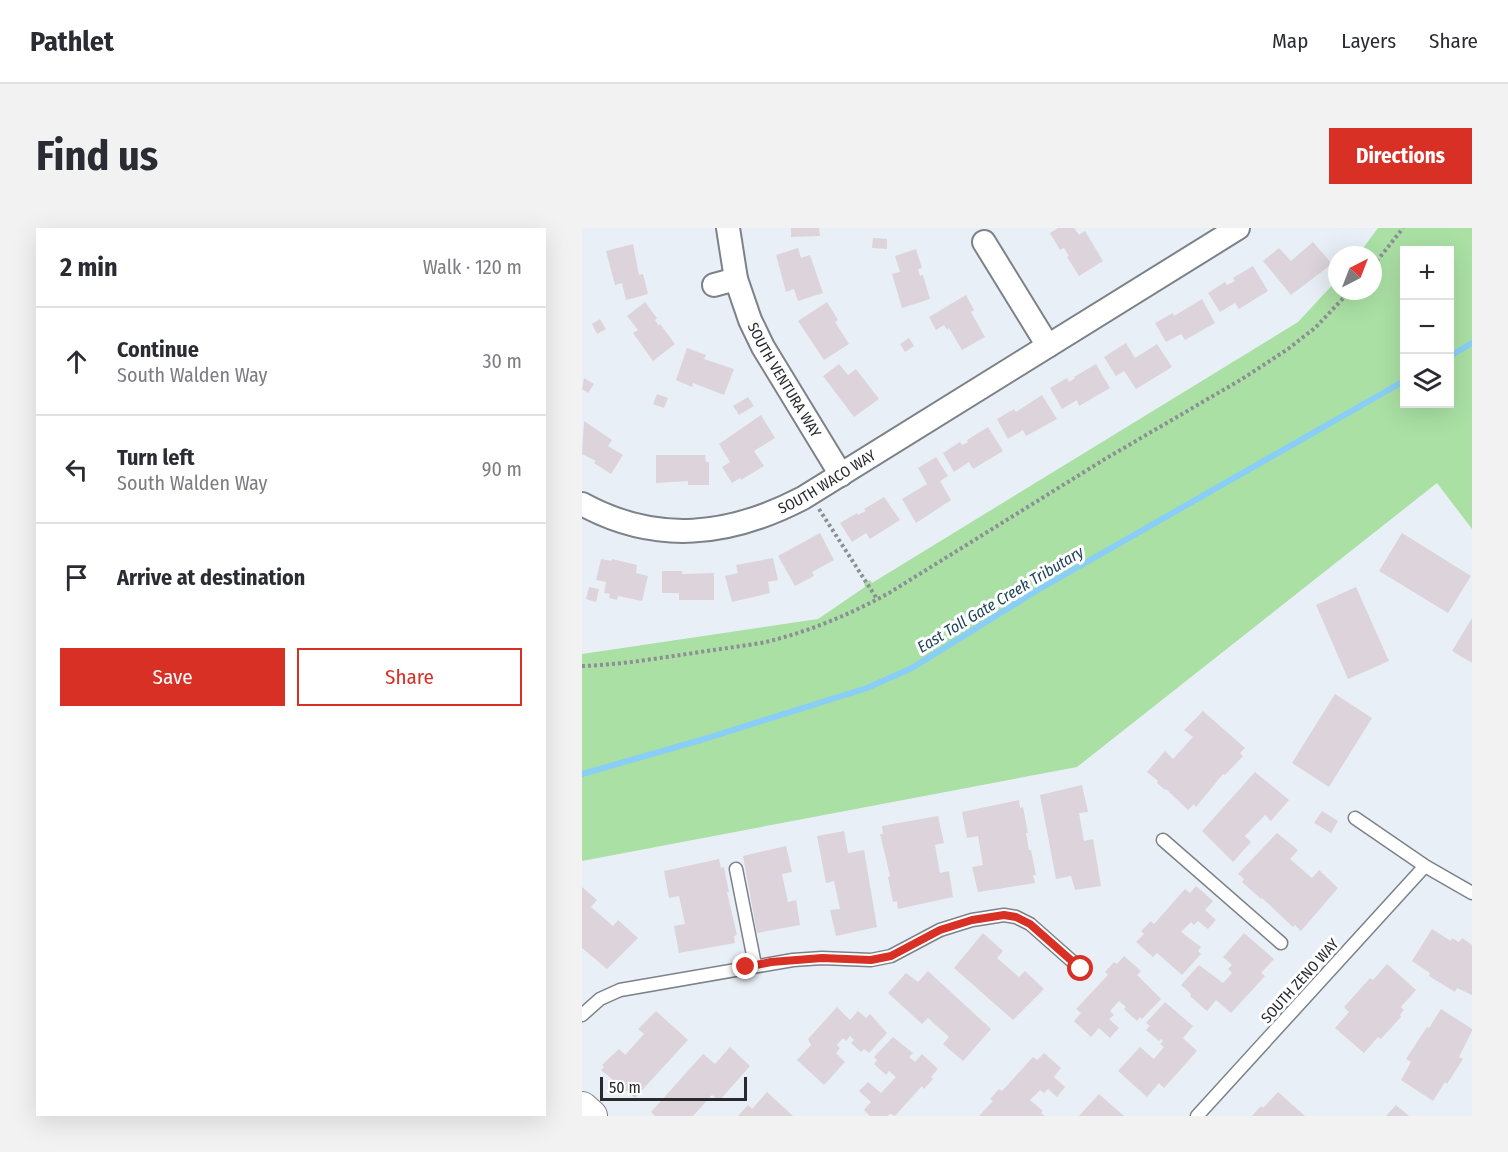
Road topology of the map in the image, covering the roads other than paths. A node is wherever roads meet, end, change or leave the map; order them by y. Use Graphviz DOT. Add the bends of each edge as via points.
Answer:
graph roads {
  1 [pos="728,228"];
  2 [pos="1238,228"];
  3 [pos="984,242"];
  4 [pos="1048,346"];
  5 [pos="841,475"];
  6 [pos="582,504"];
  7 [pos="1355,818"];
  8 [pos="1163,840"];
  9 [pos="1425,866"];
  10 [pos="736,869"];
  11 [pos="1472,893"];
  12 [pos="1281,943"];
  13 [pos="754,965"];
  14 [pos="1081,969"];
  15 [pos="582,1016"];
  16 [pos="582,1107"];
  17 [pos="591,1116"];
  18 [pos="1197,1116"];
  1 -- 5 [label="street, SOUTH VENTURA WAY" via="725,282"];
  2 -- 4 [label="street, SOUTH WACO WAY"];
  3 -- 4 [label="street"];
  4 -- 5 [label="street, SOUTH WACO WAY"];
  5 -- 6 [label="street, SOUTH WACO WAY" via="773,514 705,531 625,522"];
  7 -- 9 [label="lane"];
  8 -- 12 [label="lane"];
  9 -- 11 [label="lane"];
  9 -- 18 [label="lane, SOUTH ZENO WAY"];
  10 -- 13 [label="lane"];
  13 -- 14 [label="lane" via="891,956 940,930 1004,915 1030,924"];
  13 -- 15 [label="lane" via="620,990 600,999"];
  16 -- 17 [label="main road"];
}
